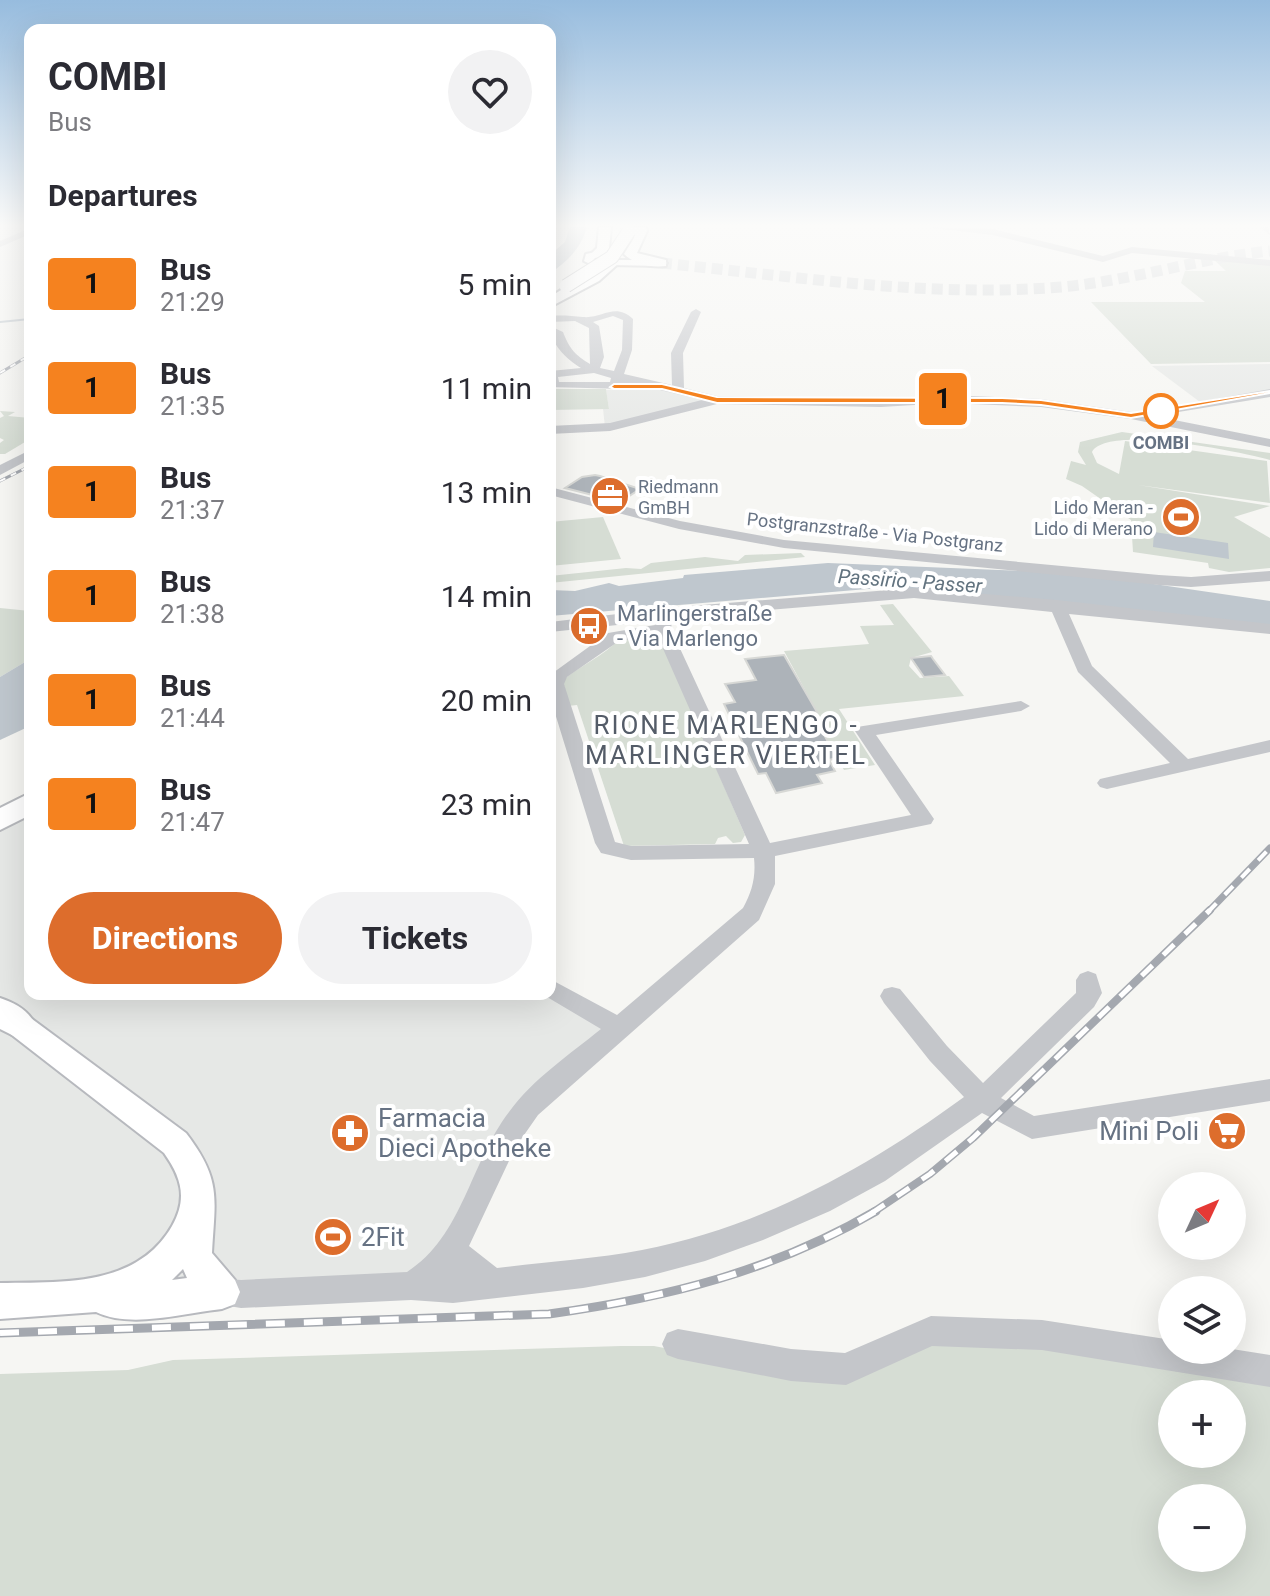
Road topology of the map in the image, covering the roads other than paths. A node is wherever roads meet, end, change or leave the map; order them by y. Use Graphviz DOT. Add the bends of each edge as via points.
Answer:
graph roads {
  1 [pos="696,312"];
  2 [pos="556,317"];
  3 [pos="586,321"];
  4 [pos="556,332"];
  5 [pos="594,370"];
  6 [pos="556,374"];
  7 [pos="617,381"];
  8 [pos="556,384"];
  9 [pos="678,391"];
  10 [pos="1270,393"];
  11 [pos="717,400"];
  12 [pos="1131,415"];
  13 [pos="556,430"];
  14 [pos="1270,443"];
  15 [pos="24,457"];
  16 [pos="0,471"];
  17 [pos="556,493"];
  18 [pos="1270,576"];
  19 [pos="1057,605"];
  20 [pos="663,623"];
  21 [pos="556,626"];
  22 [pos="1270,629"];
  23 [pos="556,682"];
  24 [pos="556,687"];
  25 [pos="1021,706"];
  26 [pos="1270,746"];
  27 [pos="1185,766"];
  28 [pos="1107,783"];
  29 [pos="24,790"];
  30 [pos="24,802"];
  31 [pos="24,803"];
  32 [pos="0,804"];
  33 [pos="0,814"];
  34 [pos="0,821"];
  35 [pos="763,851"];
  36 [pos="1088,980"];
  37 [pos="556,991"];
  38 [pos="892,996"];
  39 [pos="9,1018"];
  40 [pos="619,1028"];
  41 [pos="1270,1090"];
  42 [pos="981,1100"];
  43 [pos="196,1214"];
  44 [pos="452,1250"];
  45 [pos="147,1278"];
  46 [pos="491,1282"];
  47 [pos="411,1286"];
  48 [pos="222,1292"];
  49 [pos="82,1298"];
  50 [pos="0,1301"];
  51 [pos="678,1344"];
  52 [pos="1270,1371"];
  1 -- 9 [label="street" via="677,353"];
  2 -- 3 [label="street"];
  3 -- 5 [label="street" via="597,330"];
  3 -- 7 [label="street" via="613,313 626,316 627,350"];
  4 -- 5 [label="street" via="571,357"];
  5 -- 6 [label="street"];
  5 -- 7 [label="street"];
  7 -- 8 [label="street"];
  7 -- 9 [label="street"];
  9 -- 11 [label="street"];
  10 -- 12 [label="street"];
  11 -- 12 [label="street" via="1002,401"];
  11 -- 13 [label="street" via="610,427"];
  12 -- 14 [label="street"];
  15 -- 16 [label="street"];
  17 -- 18 [label="street, Postgranzstraße - Via Postgranz" via="679,525 784,544 1159,580"];
  19 -- 20 [label="street" via="889,594 678,612"];
  19 -- 22 [label="street"];
  19 -- 27 [label="street" via="1084,668"];
  20 -- 21 [label="street" via="651,615"];
  20 -- 23 [label="street" via="614,637 559,674"];
  20 -- 35 [label="street"];
  24 -- 35 [label="street" via="608,848 631,853"];
  25 -- 35 [label="street" via="864,731 924,819"];
  26 -- 27 [label="street"];
  27 -- 28 [label="street"];
  29 -- 32 [label="highway"];
  30 -- 33 [label="highway"];
  31 -- 34 [label="highway"];
  35 -- 40 [label="street" via="768,871 764,892 751,914"];
  36 -- 42 [label="street" via="1085,1000"];
  37 -- 40 [label="street"];
  38 -- 42 [label="street"];
  39 -- 43 [label="main road" via="175,1143 199,1186"];
  40 -- 44 [label="street" via="520,1118 500,1146"];
  41 -- 42 [label="street" via="1032,1128"];
  42 -- 46 [label="street" via="890,1162 775,1225 677,1258 594,1274"];
  43 -- 45 [label="main road" via="184,1241"];
  43 -- 48 [label="main road" via="194,1253"];
  44 -- 46 [label="street"];
  44 -- 47 [label="street" via="435,1271"];
  45 -- 48 [label="street"];
  45 -- 49 [label="main road" via="127,1289"];
  46 -- 47 [label="street" via="438,1291"];
  47 -- 48 [label="street"];
  48 -- 49 [label="main road" via="129,1302"];
  49 -- 50 [label="main road"];
  51 -- 52 [label="street" via="791,1365 846,1369 931,1331 1042,1335"];
}
